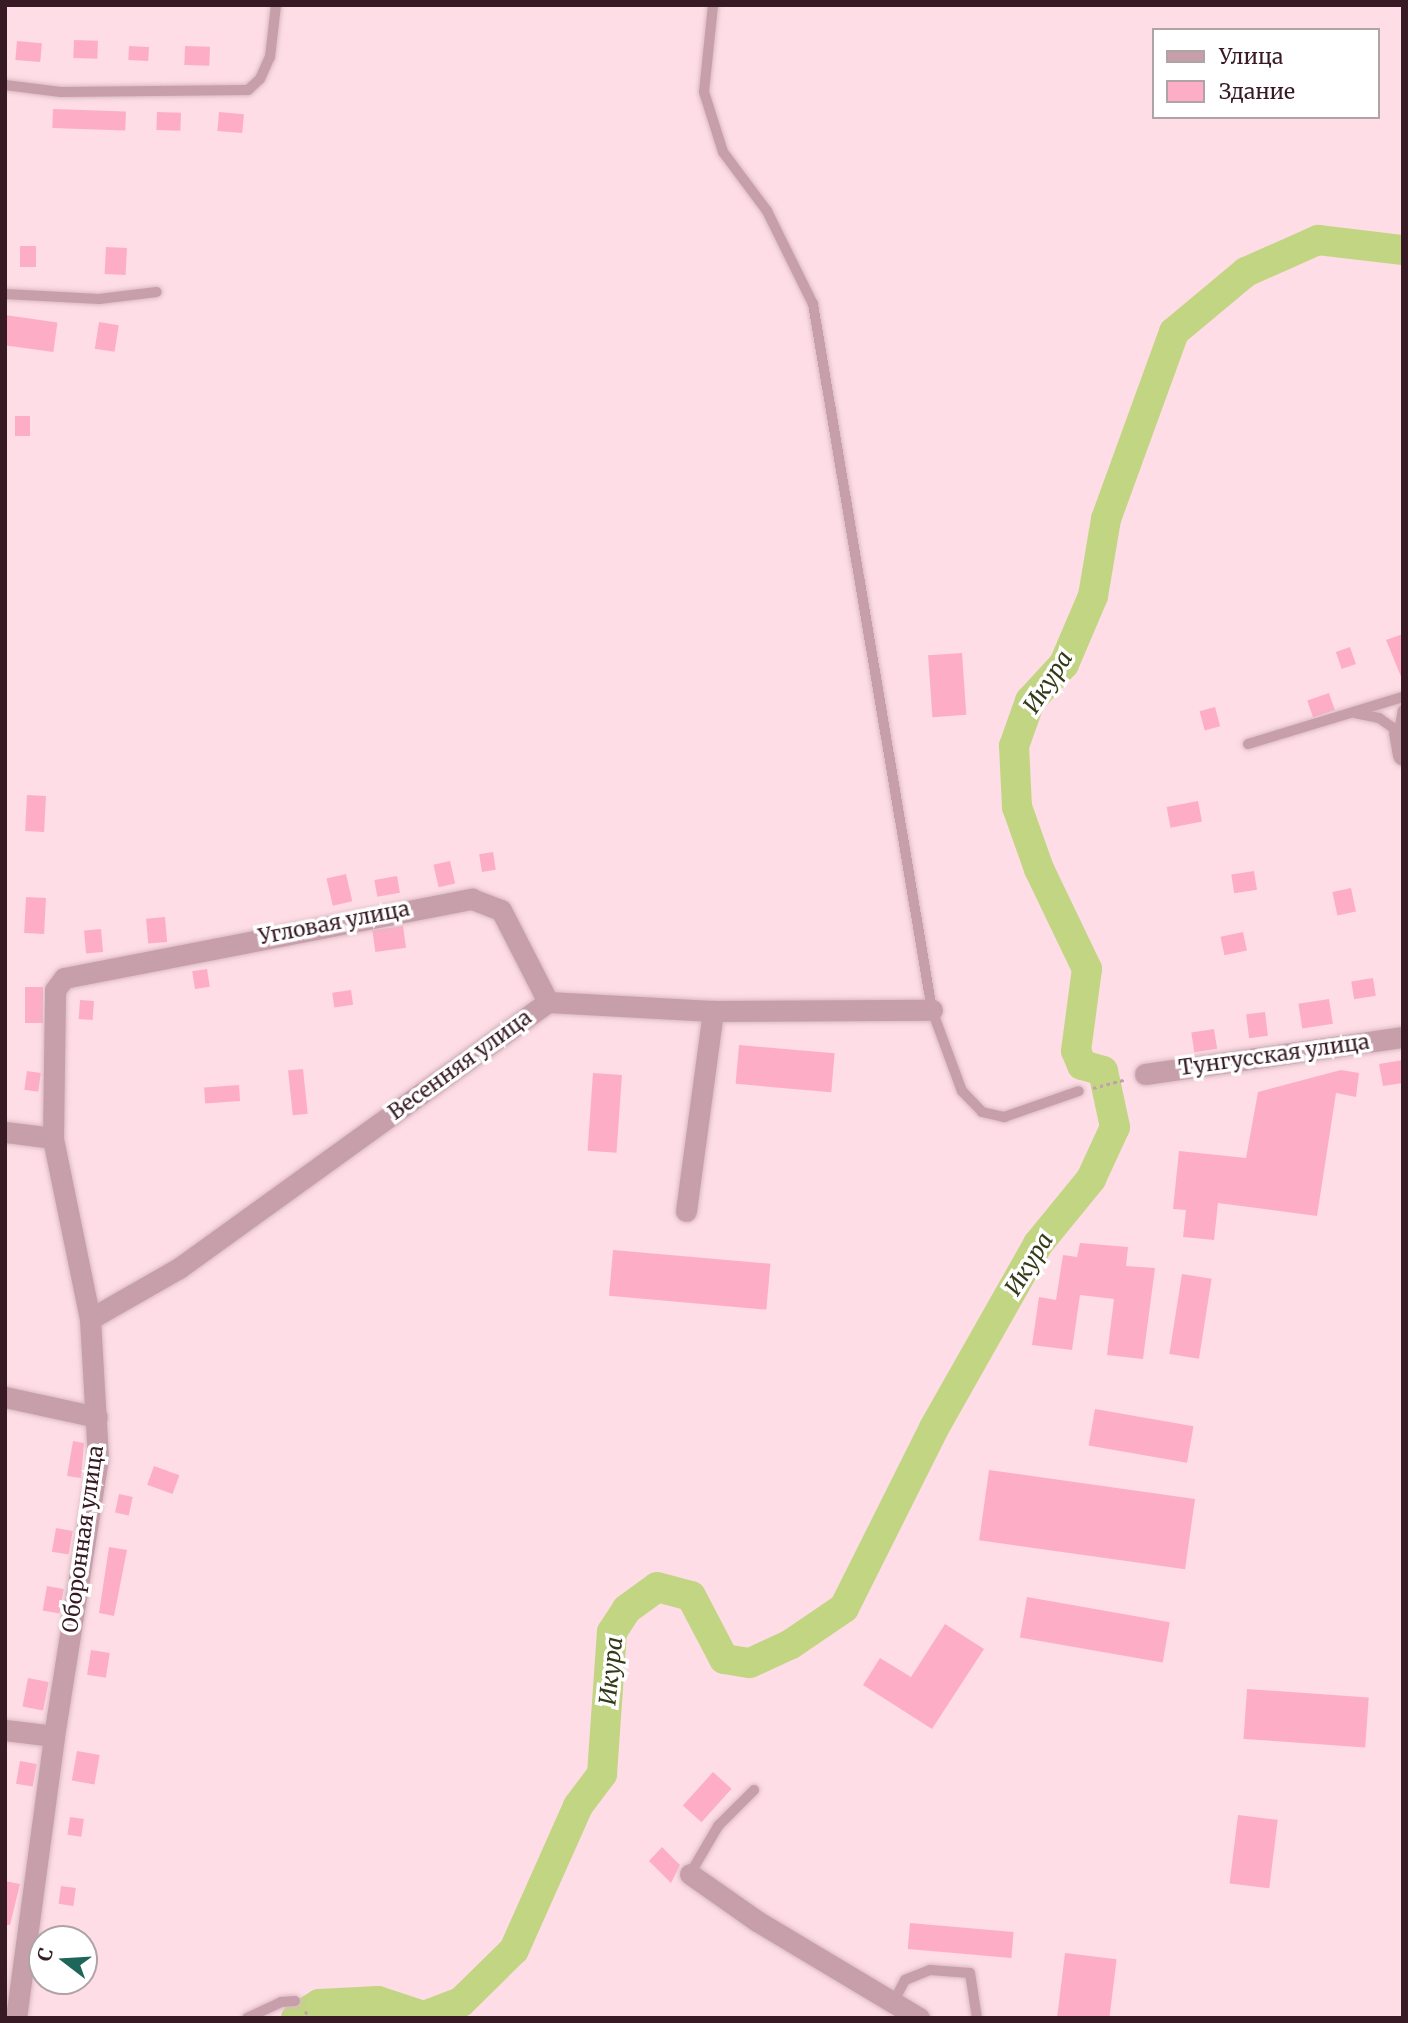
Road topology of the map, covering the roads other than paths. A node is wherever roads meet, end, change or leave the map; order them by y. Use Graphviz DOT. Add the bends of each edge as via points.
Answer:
graph roads {
  1 [pos="276,5"];
  2 [pos="713,5"];
  3 [pos="5,85"];
  4 [pos="157,292"];
  5 [pos="5,294"];
  6 [pos="1403,697"];
  7 [pos="1403,710"];
  8 [pos="1353,712"];
  9 [pos="1399,732"];
  10 [pos="1248,744"];
  11 [pos="1403,755"];
  12 [pos="64,978"];
  13 [pos="548,1002"];
  14 [pos="932,1010"];
  15 [pos="713,1011"];
  16 [pos="1403,1037"];
  17 [pos="1145,1074"];
  18 [pos="1079,1091"];
  19 [pos="5,1132"];
  20 [pos="53,1138"];
  21 [pos="686,1211"];
  22 [pos="90,1319"];
  23 [pos="5,1397"];
  24 [pos="97,1417"];
  25 [pos="5,1730"];
  26 [pos="54,1736"];
  27 [pos="754,1790"];
  28 [pos="690,1874"];
  29 [pos="295,2001"];
  30 [pos="911,2014"];
  31 [pos="16,2018"];
  32 [pos="247,2018"];
  33 [pos="977,2018"];
  1 -- 3 [label="lane" via="270,57 260,79 248,90 61,92"];
  2 -- 14 [label="lane" via="704,92 723,152 767,211 813,304"];
  4 -- 5 [label="lane" via="99,299"];
  6 -- 8 [label="lane"];
  7 -- 9 [label="lane"];
  8 -- 9 [label="lane" via="1379,718"];
  8 -- 10 [label="lane"];
  9 -- 11 [label="street"];
  12 -- 13 [label="street, Угловая улица" via="472,899 501,910"];
  12 -- 20 [label="street, Оборонная улица" via="55,990"];
  13 -- 15 [label="street, Весенняя улица"];
  13 -- 22 [label="street, Весенняя улица" via="179,1268"];
  14 -- 15 [label="street, Весенняя улица"];
  14 -- 18 [label="lane" via="962,1091 982,1112 1004,1117"];
  15 -- 21 [label="street"];
  16 -- 17 [label="street, Тунгусская улица"];
  19 -- 20 [label="street"];
  20 -- 22 [label="street, Оборонная улица"];
  22 -- 24 [label="street, Оборонная улица"];
  23 -- 24 [label="street"];
  24 -- 26 [label="street, Оборонная улица" via="98,1458"];
  25 -- 26 [label="street"];
  26 -- 31 [label="street, Оборонная улица"];
  27 -- 28 [label="lane" via="718,1826"];
  28 -- 30 [label="street" via="757,1922"];
  29 -- 32 [label="lane" via="281,2002"];
  30 -- 33 [label="lane" via="896,1997 905,1980 930,1970 970,1973"];
}
